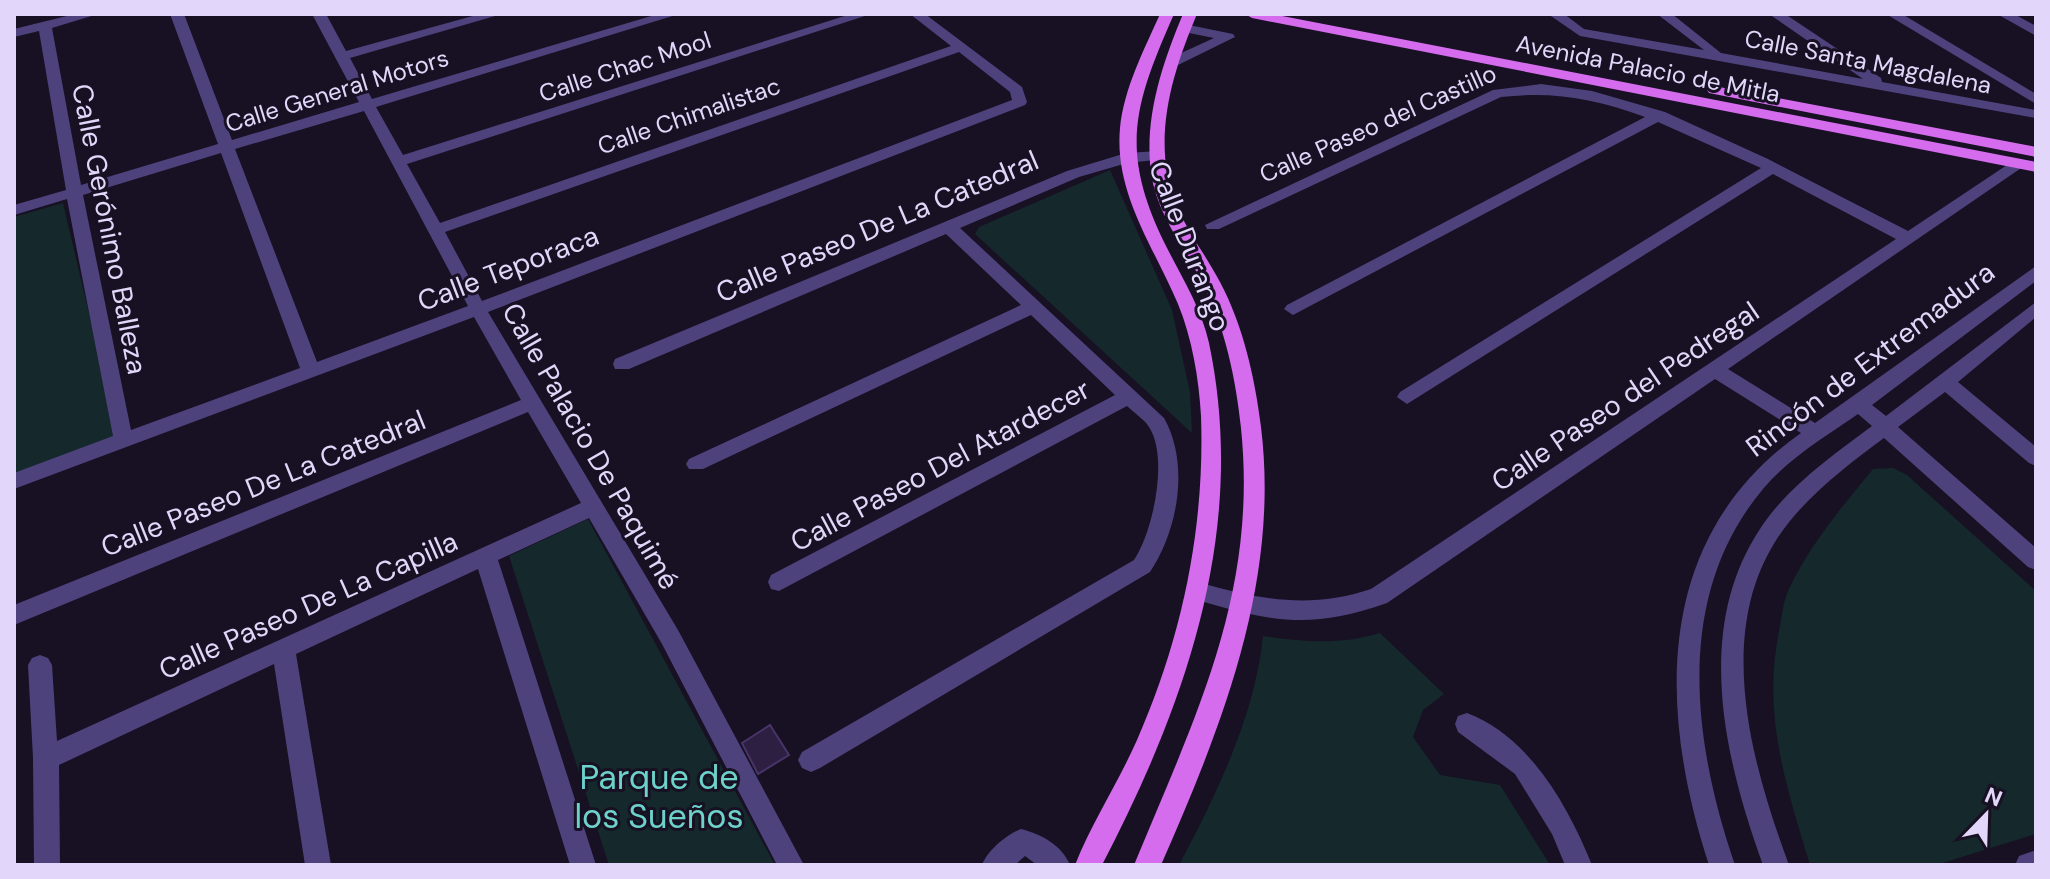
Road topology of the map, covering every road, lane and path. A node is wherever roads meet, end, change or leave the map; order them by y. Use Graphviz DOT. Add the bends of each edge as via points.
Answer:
graph roads {
  1 [pos="91,14"];
  2 [pos="177,14"];
  3 [pos="319,14"];
  4 [pos="495,14"];
  5 [pos="672,14"];
  6 [pos="864,14"];
  7 [pos="917,14"];
  8 [pos="1167,14"];
  9 [pos="1252,14"];
  10 [pos="1320,14"];
  11 [pos="1555,14"];
  12 [pos="1664,14"];
  13 [pos="1776,14"];
  14 [pos="1893,14"];
  15 [pos="2004,14"];
  16 [pos="1187,21"];
  17 [pos="45,25"];
  18 [pos="2036,32"];
  19 [pos="14,33"];
  20 [pos="958,48"];
  21 [pos="341,56"];
  22 [pos="1720,56"];
  23 [pos="1171,63"];
  24 [pos="1883,86"];
  25 [pos="2036,100"];
  26 [pos="369,105"];
  27 [pos="2036,114"];
  28 [pos="1660,115"];
  29 [pos="227,147"];
  30 [pos="2036,152"];
  31 [pos="1159,156"];
  32 [pos="1126,158"];
  33 [pos="400,161"];
  34 [pos="2028,165"];
  35 [pos="1770,169"];
  36 [pos="74,192"];
  37 [pos="14,210"];
  38 [pos="1213,225"];
  39 [pos="949,227"];
  40 [pos="435,230"];
  41 [pos="1906,237"];
  42 [pos="2036,272"];
  43 [pos="1033,307"];
  44 [pos="2036,308"];
  45 [pos="478,309"];
  46 [pos="1293,309"];
  47 [pos="2026,329"];
  48 [pos="622,364"];
  49 [pos="1715,370"];
  50 [pos="311,372"];
  51 [pos="1945,382"];
  52 [pos="1127,397"];
  53 [pos="1407,397"];
  54 [pos="532,403"];
  55 [pos="1859,404"];
  56 [pos="1886,427"];
  57 [pos="1814,432"];
  58 [pos="124,442"];
  59 [pos="2036,458"];
  60 [pos="696,464"];
  61 [pos="14,481"];
  62 [pos="594,506"];
  63 [pos="486,558"];
  64 [pos="2036,561"];
  65 [pos="779,582"];
  66 [pos="1201,592"];
  67 [pos="1242,604"];
  68 [pos="14,615"];
  69 [pos="283,648"];
  70 [pos="40,665"];
  71 [pos="1467,724"];
  72 [pos="46,758"];
  73 [pos="811,760"];
  74 [pos="2036,863"];
  75 [pos="47,865"];
  76 [pos="318,865"];
  77 [pos="583,865"];
  78 [pos="791,865"];
  79 [pos="995,865"];
  80 [pos="1057,865"];
  81 [pos="1088,865"];
  82 [pos="1147,865"];
  83 [pos="1579,865"];
  84 [pos="1722,865"];
  85 [pos="1776,865"];
  86 [pos="2028,865"];
  1 -- 17 [label="street"];
  2 -- 29 [label="street"];
  3 -- 21 [label="street, Calle Palacio De Paquimé"];
  4 -- 21 [label="street"];
  5 -- 26 [label="street, Calle General Motors"];
  6 -- 33 [label="street, Calle Chac Mool"];
  7 -- 20 [label="street"];
  8 -- 32 [label="main road, Calle Durango" via="1135,95 1126,127"];
  9 -- 34 [label="main road, Avenida Palacio de Mitla"];
  10 -- 30 [label="main road, Avenida Palacio de Mitla"];
  11 -- 22 [label="street, Calle Santa Magdalena" via="1580,32"];
  12 -- 22 [label="street"];
  13 -- 24 [label="street"];
  14 -- 25 [label="street"];
  15 -- 18 [label="street"];
  16 -- 23 [label="main road, Calle Durango"];
  16 -- 23 [label="street" via="1228,38"];
  17 -- 19 [label="street"];
  17 -- 36 [label="street, Calle Gerónimo Balleza"];
  20 -- 40 [label="street, Calle Chimalistac"];
  20 -- 45 [label="street, Calle Teporaca" via="1017,90 1020,102"];
  21 -- 26 [label="street, Calle Palacio De Paquimé"];
  22 -- 24 [label="street, Calle Santa Magdalena"];
  23 -- 31 [label="main road, Calle Durango" via="1157,124"];
  24 -- 27 [label="street, Calle Santa Magdalena"];
  26 -- 29 [label="street, Calle General Motors"];
  26 -- 33 [label="street, Calle Palacio De Paquimé"];
  28 -- 35 [label="street, Calle Paseo del Castillo"];
  28 -- 38 [label="street, Calle Paseo del Castillo" via="1552,88 1514,89"];
  28 -- 46 [label="street"];
  29 -- 36 [label="street, Calle General Motors"];
  29 -- 50 [label="street"];
  31 -- 32 [label="street, Calle Paseo De La Catedral"];
  31 -- 67 [label="main road, Calle Durango" via="1168,202 1218,297 1240,367 1251,430 1254,494"];
  32 -- 39 [label="street, Calle Paseo De La Catedral" via="1073,174"];
  32 -- 66 [label="main road, Calle Durango" via="1133,187 1200,340 1214,478"];
  33 -- 40 [label="street, Calle Palacio De Paquimé"];
  34 -- 41 [label="street, Calle Paseo del Pedregal"];
  35 -- 41 [label="street, Calle Paseo del Castillo"];
  35 -- 53 [label="street"];
  36 -- 37 [label="street, Calle General Motors"];
  36 -- 58 [label="street, Calle Gerónimo Balleza"];
  39 -- 43 [label="street"];
  39 -- 48 [label="street, Calle Paseo De La Catedral"];
  40 -- 45 [label="street, Calle Palacio De Paquimé"];
  41 -- 49 [label="street, Calle Paseo del Pedregal"];
  42 -- 55 [label="street, Rincón de Extremadura"];
  43 -- 52 [label="street"];
  43 -- 60 [label="street"];
  44 -- 47 [label="street"];
  45 -- 50 [label="street, Calle Teporaca"];
  45 -- 54 [label="street, Calle Palacio De Paquimé"];
  47 -- 51 [label="street"];
  49 -- 57 [label="street"];
  49 -- 67 [label="street, Calle Paseo del Pedregal" via="1379,596 1306,615"];
  50 -- 58 [label="street, Calle Teporaca"];
  51 -- 56 [label="street"];
  51 -- 59 [label="street"];
  52 -- 65 [label="street, Calle Paseo Del Atardecer"];
  52 -- 73 [label="street" via="1165,435 1159,536 1151,556"];
  54 -- 62 [label="street, Calle Palacio De Paquimé"];
  54 -- 68 [label="street, Calle Paseo De La Catedral"];
  55 -- 56 [label="street"];
  55 -- 57 [label="street, Rincón de Extremadura"];
  56 -- 64 [label="street"];
  56 -- 85 [label="street" via="1796,502 1766,537 1742,591 1733,644 1739,742 1757,819"];
  57 -- 84 [label="street, Rincón de Extremadura" via="1755,483 1727,521 1701,578 1688,639 1688,709 1696,766"];
  58 -- 61 [label="street, Calle Teporaca"];
  62 -- 63 [label="street, Calle Paseo De La Capilla"];
  62 -- 78 [label="street, Calle Palacio De Paquimé"];
  63 -- 69 [label="street, Calle Paseo De La Capilla"];
  63 -- 77 [label="street"];
  66 -- 67 [label="street, Calle Paseo del Pedregal"];
  66 -- 81 [label="main road, Calle Durango" via="1153,738"];
  67 -- 82 [label="main road, Calle Durango" via="1190,771"];
  69 -- 72 [label="street, Calle Paseo De La Capilla"];
  69 -- 76 [label="street"];
  70 -- 72 [label="street"];
  71 -- 83 [label="street" via="1524,766"];
  72 -- 75 [label="street"];
  74 -- 86 [label="street"];
  79 -- 80 [label="street" via="1015,845 1028,842"];
}
